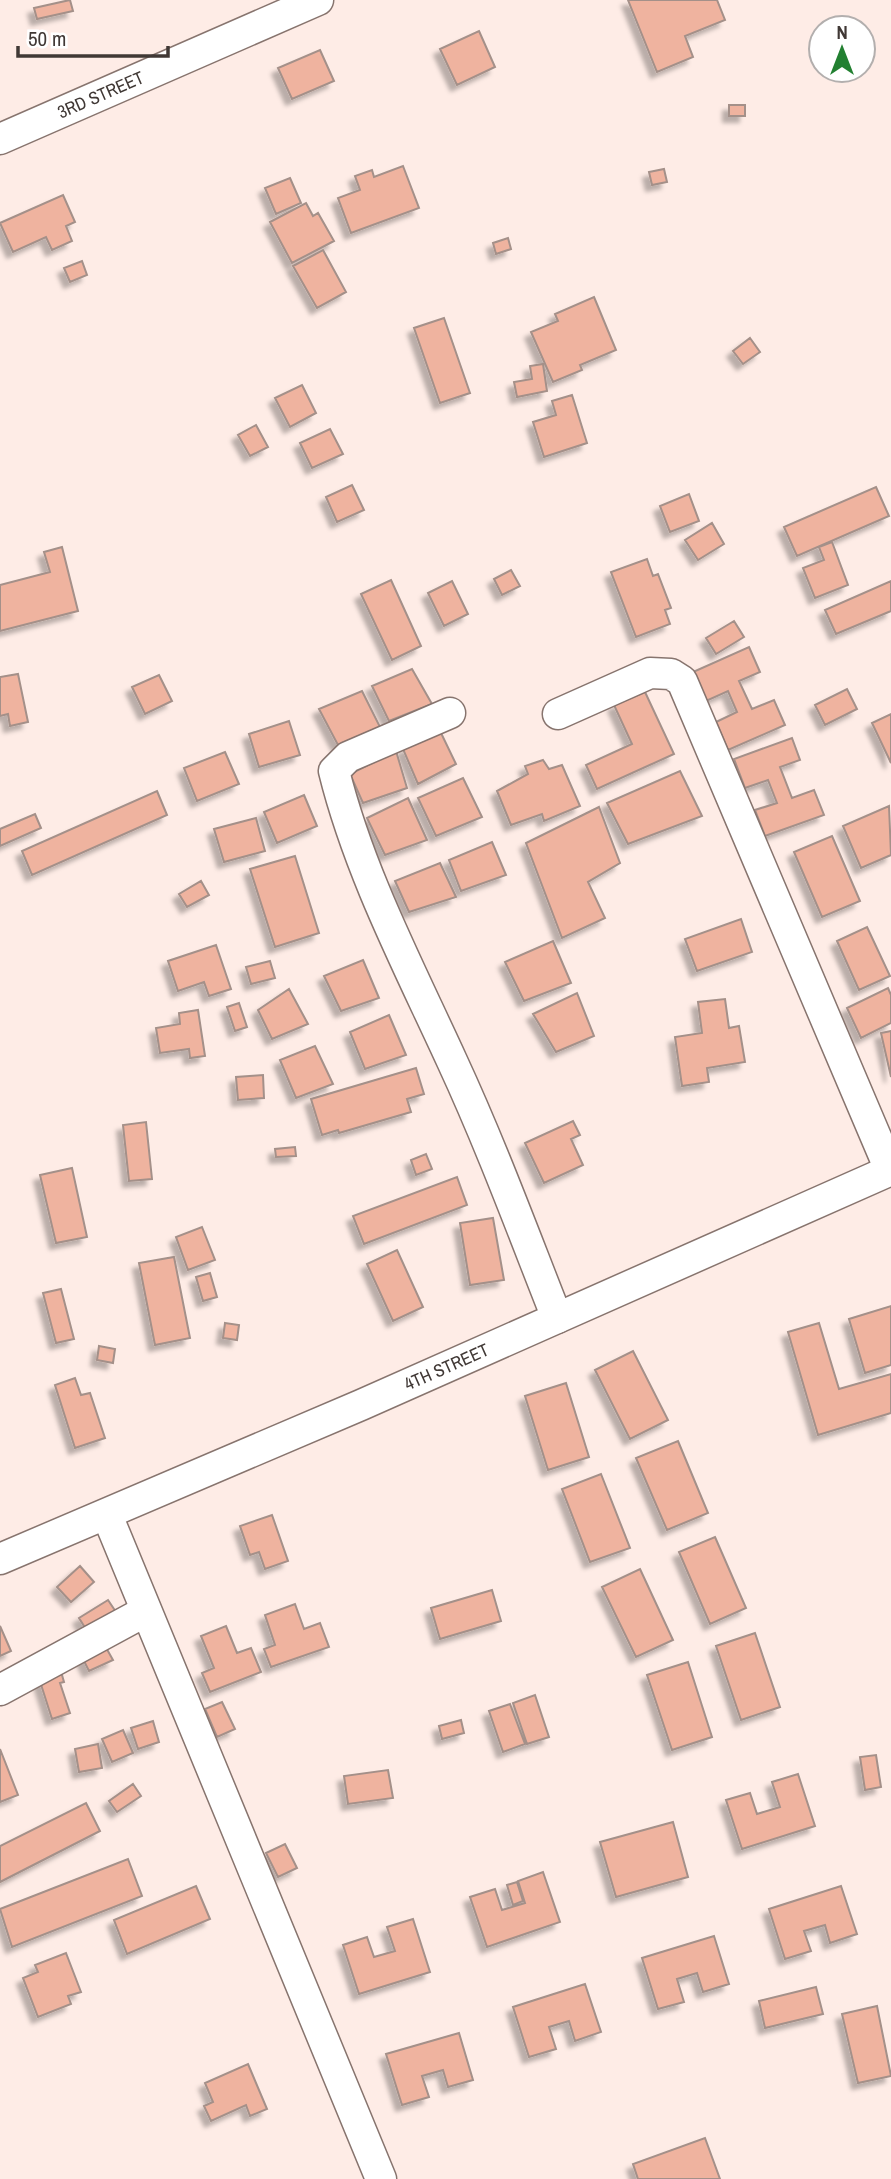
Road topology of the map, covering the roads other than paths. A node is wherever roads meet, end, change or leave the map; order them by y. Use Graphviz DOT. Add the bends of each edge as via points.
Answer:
graph roads {
  1 [pos="318,0"];
  2 [pos="0,139"];
  3 [pos="450,713"];
  4 [pos="558,714"];
  5 [pos="890,1170"];
  6 [pos="557,1318"];
  7 [pos="107,1515"];
  8 [pos="0,1559"];
  9 [pos="146,1611"];
  10 [pos="0,1690"];
  11 [pos="382,2179"];
  1 -- 2 [label="street, 3RD STREET"];
  3 -- 6 [label="street" via="348,757 334,771 344,813"];
  4 -- 5 [label="street" via="650,673 671,674 682,681"];
  5 -- 6 [label="street, 4TH STREET"];
  6 -- 7 [label="street, 4TH STREET"];
  7 -- 8 [label="street, 4TH STREET"];
  7 -- 9 [label="street"];
  9 -- 10 [label="street"];
  9 -- 11 [label="street"];
}
